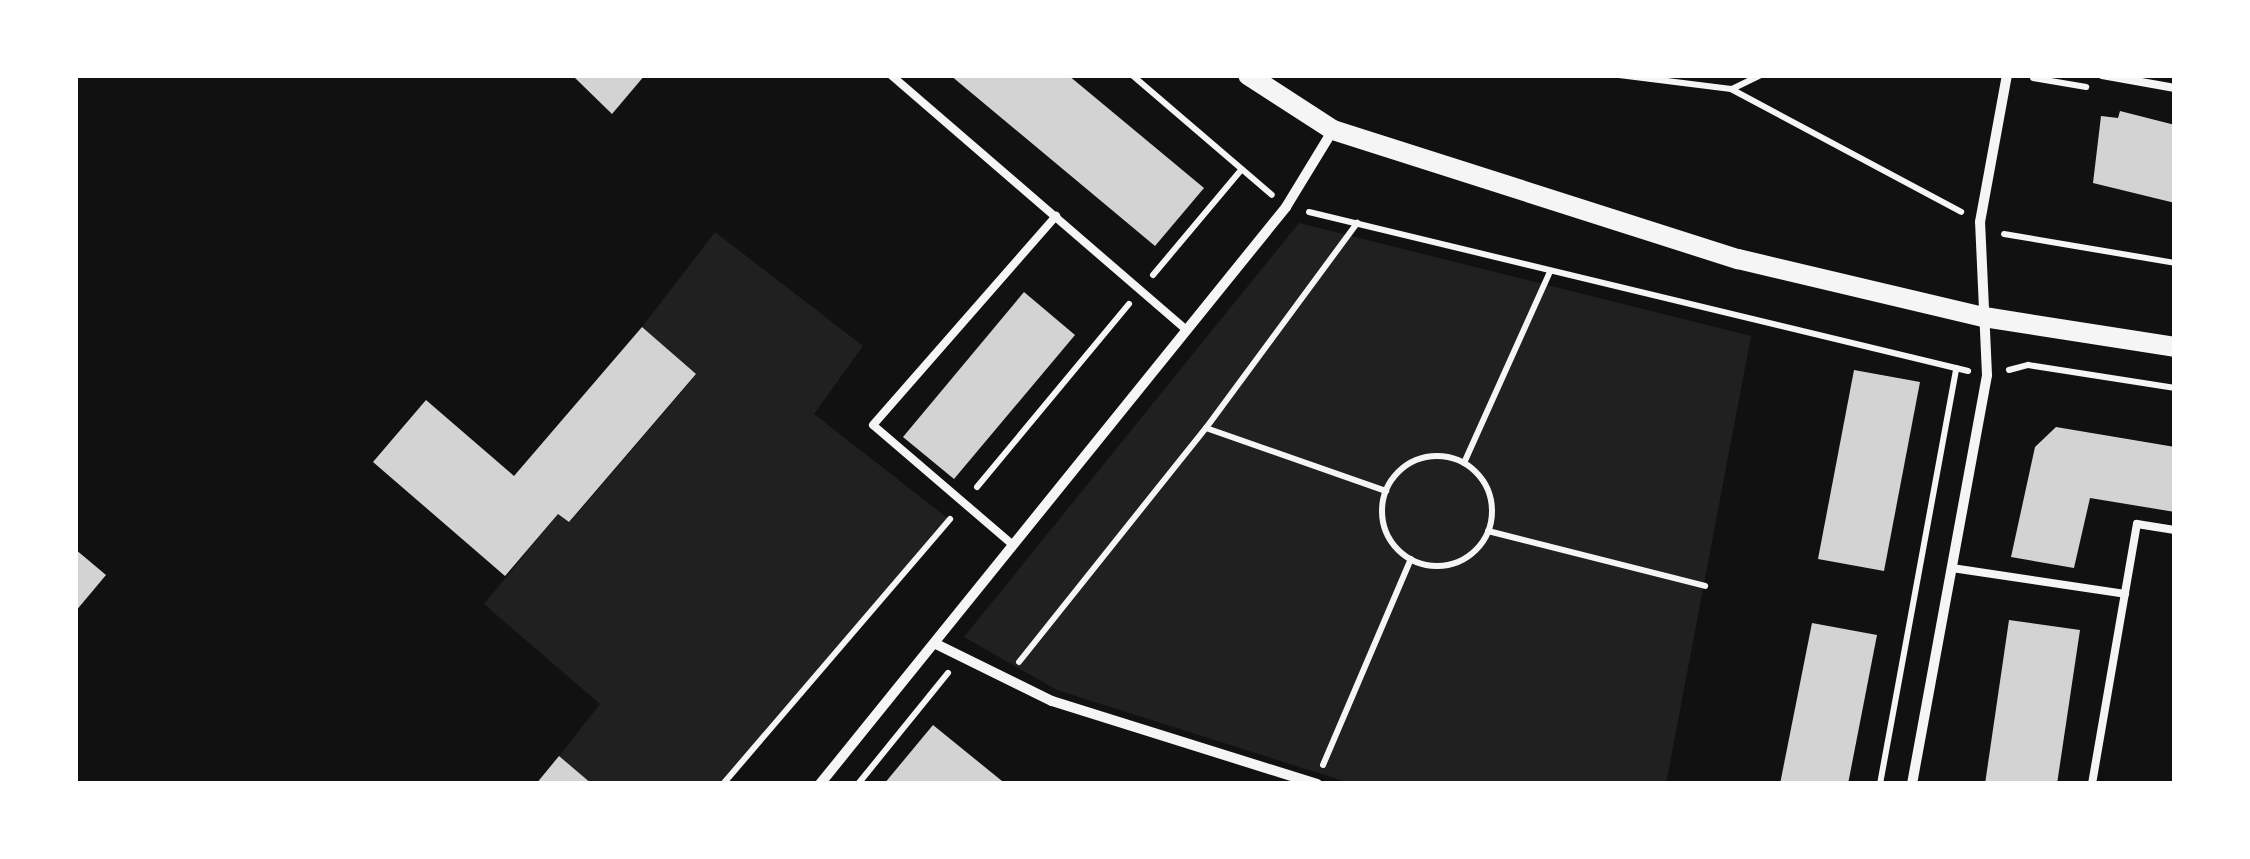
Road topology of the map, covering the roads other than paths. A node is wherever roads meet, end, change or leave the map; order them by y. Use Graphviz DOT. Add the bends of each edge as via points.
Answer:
graph roads {
  1 [pos="890,75"];
  2 [pos="1248,75"];
  3 [pos="2007,75"];
  4 [pos="2102,75"];
  5 [pos="2175,88"];
  6 [pos="1333,130"];
  7 [pos="1056,216"];
  8 [pos="1984,317"];
  9 [pos="1186,330"];
  10 [pos="2175,348"];
  11 [pos="2175,530"];
  12 [pos="1013,545"];
  13 [pos="1952,568"];
  14 [pos="2125,594"];
  15 [pos="936,644"];
  16 [pos="820,784"];
  17 [pos="1316,784"];
  18 [pos="1912,784"];
  19 [pos="2092,784"];
  1 -- 7 [label="lane"];
  2 -- 6 [label="main road"];
  3 -- 8 [label="street" via="1980,222"];
  4 -- 5 [label="lane"];
  6 -- 8 [label="main road" via="1738,259"];
  6 -- 9 [label="street" via="1286,206"];
  7 -- 9 [label="lane"];
  7 -- 12 [label="lane" via="873,424"];
  8 -- 10 [label="main road"];
  8 -- 13 [label="street" via="1988,375"];
  9 -- 12 [label="street"];
  11 -- 14 [label="lane" via="2138,524"];
  12 -- 15 [label="street"];
  13 -- 14 [label="lane"];
  13 -- 18 [label="street"];
  14 -- 19 [label="lane"];
  15 -- 16 [label="street"];
  15 -- 17 [label="street" via="1052,701"];
}
